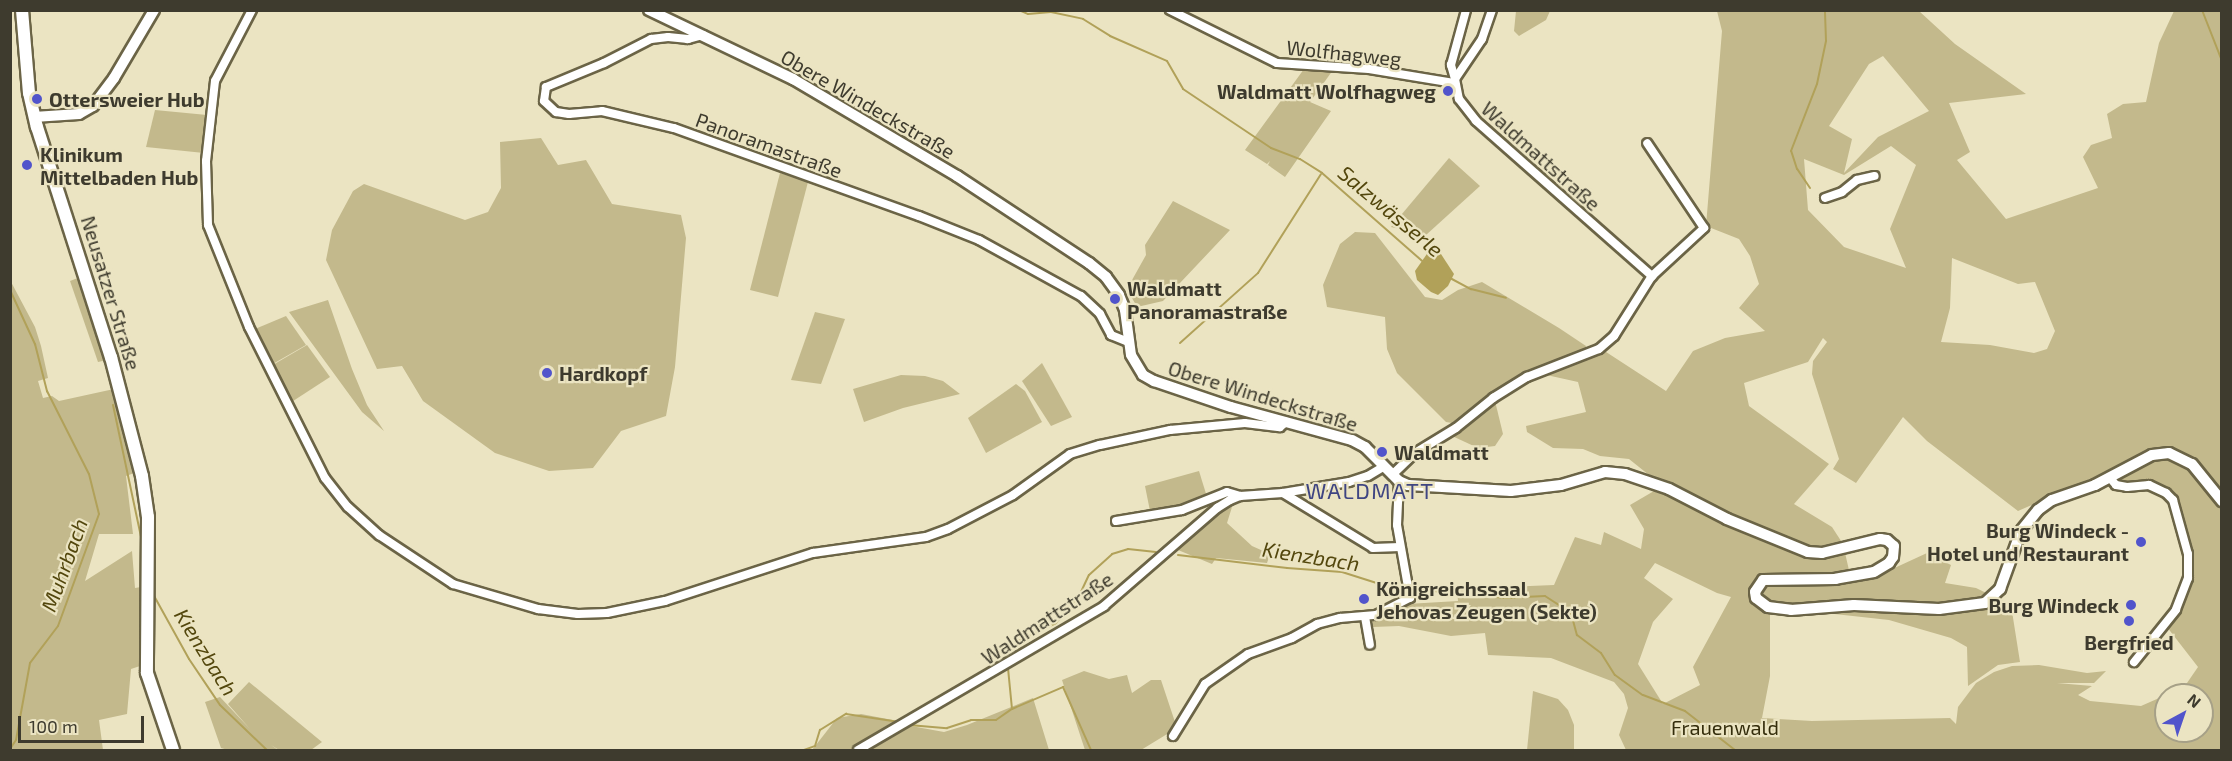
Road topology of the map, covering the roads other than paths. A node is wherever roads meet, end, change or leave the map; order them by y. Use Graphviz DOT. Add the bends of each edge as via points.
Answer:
graph roads {
  1 [pos="22,10"];
  2 [pos="154,10"];
  3 [pos="252,10"];
  4 [pos="649,10"];
  5 [pos="1170,10"];
  6 [pos="1466,10"];
  7 [pos="1492,10"];
  8 [pos="704,35"];
  9 [pos="1454,81"];
  10 [pos="34,117"];
  11 [pos="1647,143"];
  12 [pos="1875,176"];
  13 [pos="1825,198"];
  14 [pos="1652,276"];
  15 [pos="1128,342"];
  16 [pos="1286,422"];
  17 [pos="1383,467"];
  18 [pos="1395,478"];
  19 [pos="2110,478"];
  20 [pos="1283,493"];
  21 [pos="1240,496"];
  22 [pos="2222,501"];
  23 [pos="1116,521"];
  24 [pos="1400,547"];
  25 [pos="1365,617"];
  26 [pos="1370,645"];
  27 [pos="2134,662"];
  28 [pos="1173,736"];
  29 [pos="173,750"];
  30 [pos="858,750"];
  1 -- 10 [label="main road, Neusatzer Straße"];
  2 -- 10 [label="street" via="93,106 79,114"];
  3 -- 16 [label="street" via="215,81 206,161 208,225 249,327 325,478 348,507 379,535 453,584 538,609 607,613 813,553 926,537 1013,495 1070,454 1170,430 1245,423 1280,428"];
  4 -- 8 [label="street, Obere Windeckstraße"];
  5 -- 9 [label="street, Wolfhagweg" via="1277,63 1369,69"];
  6 -- 9 [label="street" via="1451,65"];
  7 -- 9 [label="street" via="1482,39"];
  8 -- 15 [label="street, Obere Windeckstraße" via="875,126 1089,263 1119,295 1125,310"];
  8 -- 15 [label="street, Panoramastraße" via="651,39 546,87 544,101 556,112 602,111 674,128 969,236 1081,296 1100,314 1111,335"];
  9 -- 14 [label="street, Waldmattstraße" via="1459,99 1476,121"];
  10 -- 29 [label="main road, Neusatzer Straße" via="134,441 148,517 147,673"];
  11 -- 14 [label="street" via="1704,228"];
  12 -- 13 [label="street" via="1857,180 1842,192"];
  14 -- 18 [label="street" via="1614,336 1599,349 1527,377 1493,398 1456,428 1415,453"];
  15 -- 16 [label="street, Obere Windeckstraße" via="1137,367 1154,381"];
  16 -- 17 [label="street, Obere Windeckstraße" via="1359,443"];
  17 -- 18 [label="street, Obere Windeckstraße"];
  17 -- 20 [label="street, Waldmattstraße" via="1349,482"];
  18 -- 19 [label="street" via="1436,488 1511,491 1561,485 1605,472 1625,474 1669,489 1808,552 1822,553 1880,539 1894,546 1889,563 1874,572 1836,579 1763,580 1755,592 1756,598 1768,608 1791,610 1854,605 1939,609 1985,603 2000,589 2021,531 2038,510 2052,500"];
  18 -- 24 [label="street"];
  19 -- 22 [label="street" via="2152,455 2169,453 2192,464"];
  19 -- 27 [label="street" via="2127,487 2149,485 2166,493 2173,500 2188,554 2188,578 2176,610"];
  20 -- 21 [label="street, Waldmattstraße"];
  20 -- 24 [label="street" via="1373,548"];
  21 -- 23 [label="street, Waldmattstraße" via="1227,492 1182,510"];
  21 -- 30 [label="street, Waldmattstraße" via="1216,508 1104,606"];
  24 -- 25 [label="street" via="1410,598"];
  25 -- 26 [label="street"];
  25 -- 28 [label="street" via="1327,621 1248,654 1205,684"];
}
